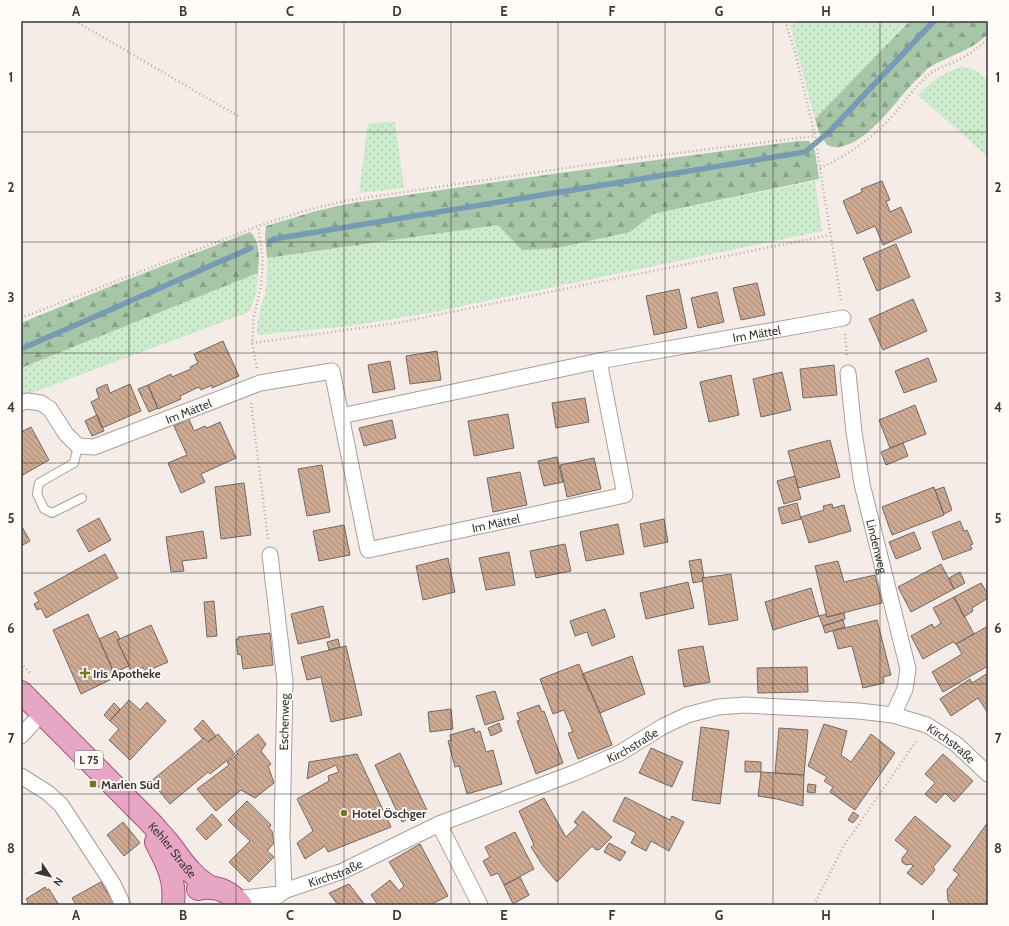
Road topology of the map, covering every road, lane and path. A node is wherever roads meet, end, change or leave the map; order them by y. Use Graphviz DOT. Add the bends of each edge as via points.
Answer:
graph roads {
  1 [pos="75,21"];
  2 [pos="785,21"];
  3 [pos="988,39"];
  4 [pos="238,116"];
  5 [pos="815,136"];
  6 [pos="820,168"];
  7 [pos="258,226"];
  8 [pos="830,235"];
  9 [pos="21,318"];
  10 [pos="843,318"];
  11 [pos="252,343"];
  12 [pos="599,361"];
  13 [pos="848,373"];
  14 [pos="255,386"];
  15 [pos="21,403"];
  16 [pos="341,416"];
  17 [pos="78,446"];
  18 [pos="82,498"];
  19 [pos="270,555"];
  20 [pos="21,692"];
  21 [pos="42,712"];
  22 [pos="893,715"];
  23 [pos="927,725"];
  24 [pos="21,736"];
  25 [pos="988,774"];
  26 [pos="21,776"];
  27 [pos="135,809"];
  28 [pos="439,824"];
  29 [pos="212,888"];
  30 [pos="282,892"];
  31 [pos="239,902"];
  32 [pos="123,905"];
  33 [pos="175,905"];
  34 [pos="266,905"];
  35 [pos="480,905"];
  36 [pos="814,905"];
  1 -- 4 [label="path"];
  2 -- 5 [label="path"];
  3 -- 6 [label="path" via="969,54 940,67 926,77 893,116 866,141 843,157"];
  5 -- 6 [label="path"];
  5 -- 7 [label="path" via="613,161 344,201"];
  6 -- 8 [label="path"];
  7 -- 9 [label="path"];
  7 -- 11 [label="path" via="263,260"];
  8 -- 10 [label="path"];
  8 -- 11 [label="path" via="397,323"];
  10 -- 12 [label="street, Im Mättel"];
  10 -- 13 [label="path"];
  11 -- 14 [label="path"];
  12 -- 16 [label="street, Im Mättel"];
  12 -- 16 [label="street, Im Mättel" via="624,495 368,550"];
  13 -- 22 [label="street, Lindenweg" via="862,484 908,669 905,689"];
  14 -- 16 [label="street, Im Mättel" via="332,371"];
  14 -- 17 [label="street, Im Mättel" via="94,448"];
  14 -- 19 [label="path"];
  15 -- 17 [label="street" via="41,403 50,409 66,434"];
  17 -- 18 [label="lane" via="74,463 39,483 37,494 44,509 52,513"];
  19 -- 30 [label="street, Eschenweg" via="285,680"];
  20 -- 21 [label="main road, Kehler Straße / L 75"];
  21 -- 24 [label="street"];
  21 -- 27 [label="main road, Kehler Straße / L 75"];
  22 -- 23 [label="street, Kirchstraße"];
  22 -- 28 [label="street, Kirchstraße" via="745,705 718,707 680,718 620,753 574,773"];
  23 -- 25 [label="street, Kirchstraße" via="956,744"];
  23 -- 36 [label="path" via="843,848"];
  26 -- 32 [label="street" via="48,793 61,805 113,884"];
  27 -- 29 [label="main road, Kehler Straße / L 75" via="167,841 194,875"];
  27 -- 33 [label="main road, Kehler Straße / L 75" via="166,861 175,888"];
  28 -- 30 [label="street, Kirchstraße" via="343,871"];
  28 -- 35 [label="street"];
  29 -- 31 [label="main road, Kehler Straße / L 75" via="225,891"];
  29 -- 33 [label="main road, Kehler Straße / L 75" via="192,891"];
  30 -- 31 [label="street, Kirchstraße"];
  30 -- 34 [label="street, Kirchstraße"];
}
